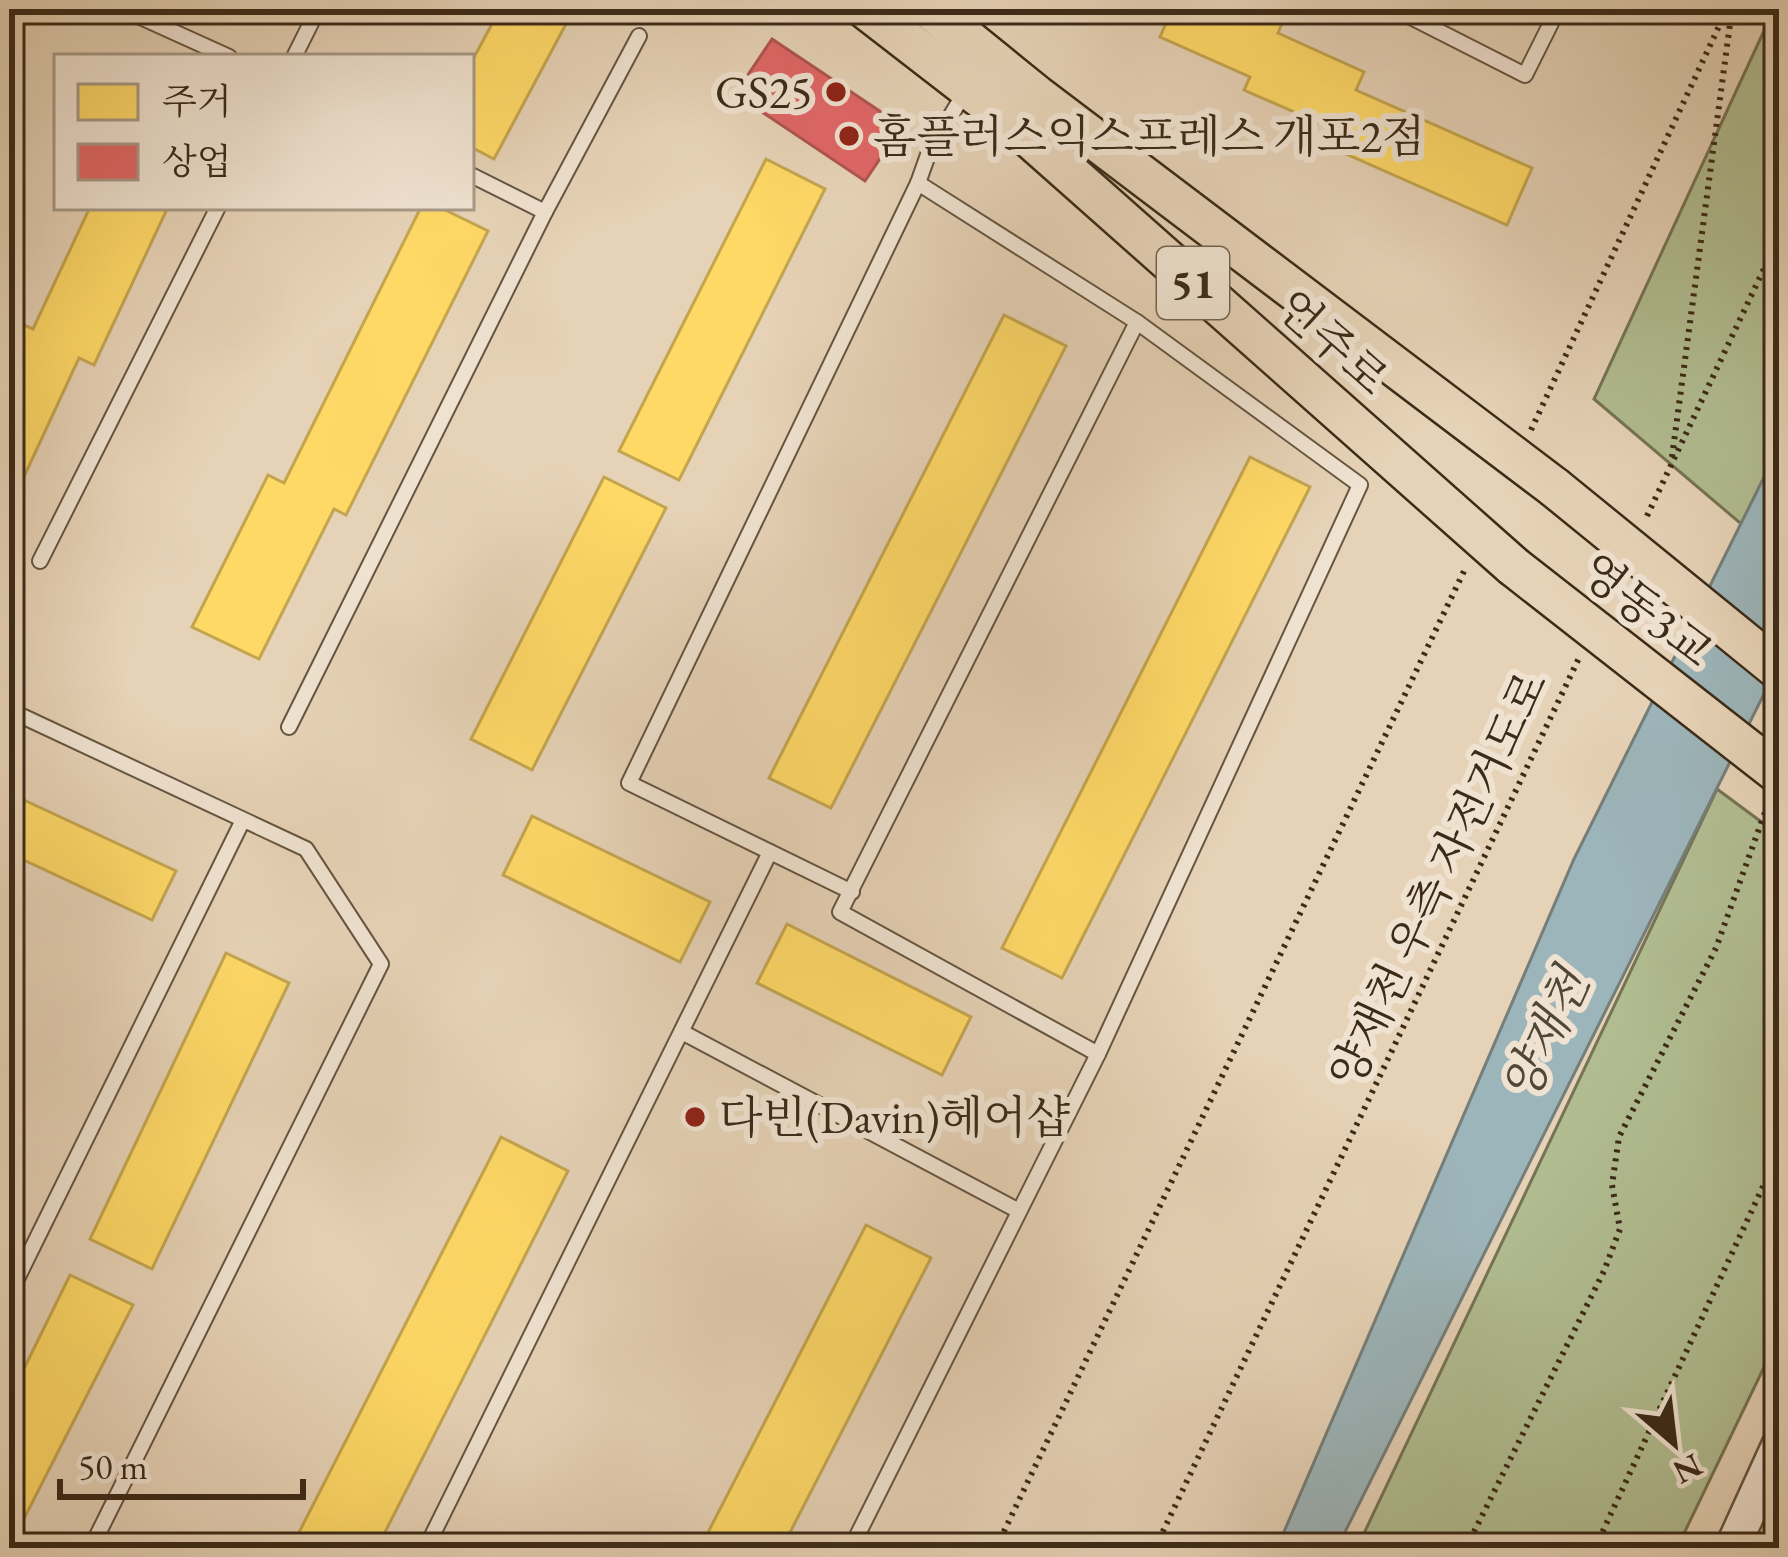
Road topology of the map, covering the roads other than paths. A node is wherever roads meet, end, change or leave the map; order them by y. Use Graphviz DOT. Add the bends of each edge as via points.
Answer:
graph roads {
  1 [pos="20,9"];
  2 [pos="123,9"];
  3 [pos="319,9"];
  4 [pos="866,9"];
  5 [pos="930,9"];
  6 [pos="1395,9"];
  7 [pos="1558,9"];
  8 [pos="974,23"];
  9 [pos="9,30"];
  10 [pos="639,36"];
  11 [pos="222,54"];
  12 [pos="296,54"];
  13 [pos="968,88"];
  14 [pos="474,176"];
  15 [pos="918,183"];
  16 [pos="216,210"];
  17 [pos="545,212"];
  18 [pos="1137,322"];
  19 [pos="1554,488"];
  20 [pos="40,561"];
  21 [pos="1513,566"];
  22 [pos="1779,670"];
  23 [pos="9,710"];
  24 [pos="289,727"];
  25 [pos="1775,784"];
  26 [pos="243,820"];
  27 [pos="770,852"];
  28 [pos="852,892"];
  29 [pos="682,1032"];
  30 [pos="1098,1054"];
  31 [pos="1017,1210"];
  32 [pos="9,1295"];
  33 [pos="1779,1445"];
  34 [pos="91,1548"];
  35 [pos="426,1548"];
  36 [pos="851,1548"];
  37 [pos="1732,1548"];
  1 -- 9 [label="lane"];
  2 -- 11 [label="lane"];
  3 -- 12 [label="lane"];
  4 -- 13 [label="main road, 언주로 / 51"];
  5 -- 8 [label="main road, 언주로 / 51"];
  6 -- 7 [label="lane" via="1525,75"];
  8 -- 19 [label="main road, 언주로 / 51"];
  10 -- 17 [label="lane"];
  13 -- 15 [label="lane"];
  13 -- 21 [label="main road, 언주로 / 51"];
  14 -- 17 [label="lane"];
  15 -- 18 [label="lane"];
  15 -- 27 [label="lane" via="629,783"];
  16 -- 20 [label="lane"];
  17 -- 24 [label="lane"];
  18 -- 28 [label="lane"];
  18 -- 30 [label="lane" via="1360,485"];
  19 -- 22 [label="main road, 영동3교 / 51, bridge"];
  21 -- 25 [label="main road, 영동3교 / 51, bridge"];
  23 -- 26 [label="lane"];
  26 -- 32 [label="lane"];
  26 -- 34 [label="lane" via="306,849 381,964"];
  27 -- 28 [label="lane"];
  27 -- 29 [label="lane"];
  28 -- 30 [label="lane" via="839,912"];
  29 -- 31 [label="lane"];
  29 -- 35 [label="lane"];
  30 -- 31 [label="lane"];
  31 -- 36 [label="lane"];
  33 -- 37 [label="street"];
}
